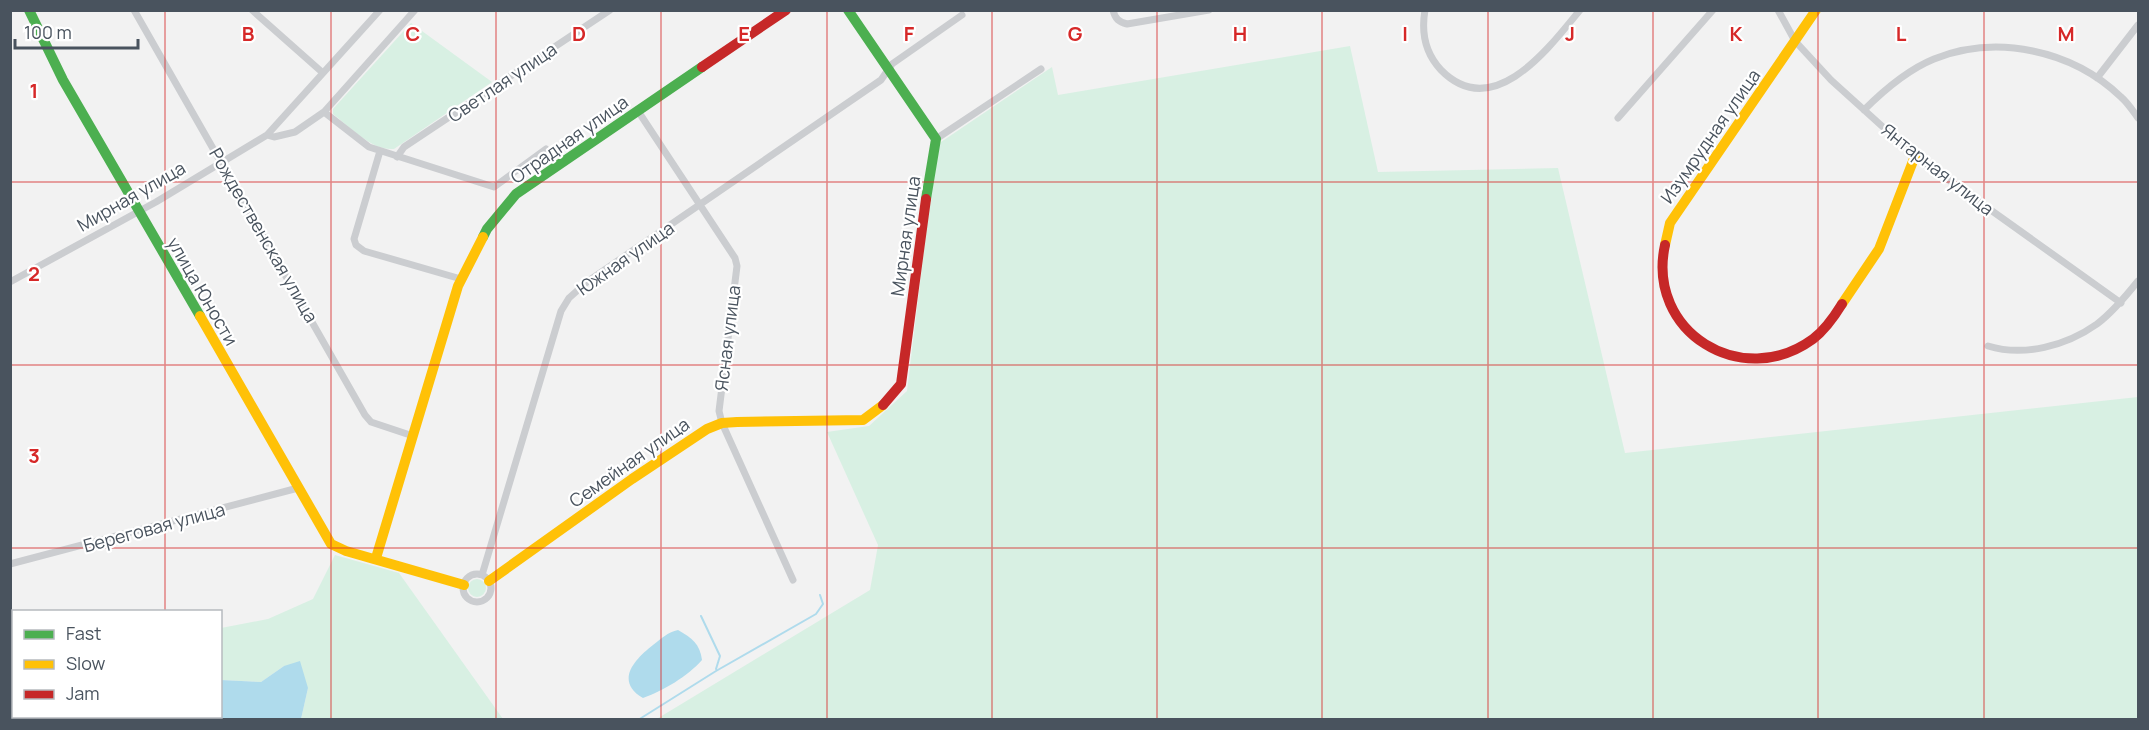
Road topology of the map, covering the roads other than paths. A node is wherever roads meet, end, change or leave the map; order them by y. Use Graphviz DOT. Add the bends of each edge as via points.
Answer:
graph roads {
  1 [pos="29,10"];
  2 [pos="134,10"];
  3 [pos="252,10"];
  4 [pos="380,10"];
  5 [pos="415,10"];
  6 [pos="610,10"];
  7 [pos="786,10"];
  8 [pos="848,10"];
  9 [pos="1113,10"];
  10 [pos="1209,10"];
  11 [pos="1425,10"];
  12 [pos="1580,10"];
  13 [pos="1713,10"];
  14 [pos="1778,10"];
  15 [pos="1816,10"];
  16 [pos="962,15"];
  17 [pos="2139,24"];
  18 [pos="1795,41"];
  19 [pos="1041,69"];
  20 [pos="889,71"];
  21 [pos="323,73"];
  22 [pos="2097,78"];
  23 [pos="1864,110"];
  24 [pos="638,111"];
  25 [pos="324,112"];
  26 [pos="1618,118"];
  27 [pos="2139,118"];
  28 [pos="267,135"];
  29 [pos="936,139"];
  30 [pos="546,150"];
  31 [pos="380,151"];
  32 [pos="1915,156"];
  33 [pos="397,157"];
  34 [pos="222,162"];
  35 [pos="700,205"];
  36 [pos="138,212"];
  37 [pos="461,279"];
  38 [pos="2139,280"];
  39 [pos="10,282"];
  40 [pos="2121,303"];
  41 [pos="1988,345"];
  42 [pos="806,421"];
  43 [pos="722,423"];
  44 [pos="413,436"];
  45 [pos="298,488"];
  46 [pos="376,558"];
  47 [pos="10,564"];
  48 [pos="485,578"];
  49 [pos="792,580"];
  50 [pos="464,585"];
  1 -- 36 [label="street, улица Юности" via="63,80"];
  2 -- 34 [label="street, Рождественская улица"];
  3 -- 21 [label="street"];
  4 -- 21 [label="street, Мирная улица"];
  5 -- 25 [label="street, Мирная улица"];
  6 -- 33 [label="street, Светлая улица" via="404,147"];
  7 -- 24 [label="street, Отрадная улица"];
  8 -- 20 [label="street"];
  9 -- 10 [label="street" via="1120,22 1127,24"];
  11 -- 12 [label="street" via="1426,46 1433,60 1454,80 1479,88 1505,83 1522,72 1548,49"];
  13 -- 26 [label="street"];
  14 -- 18 [label="street, Янтарная улица"];
  15 -- 18 [label="street, Изумрудная улица"];
  16 -- 20 [label="street, Южная улица" via="892,64"];
  17 -- 22 [label="street"];
  18 -- 23 [label="street, Янтарная улица"];
  18 -- 32 [label="street, Изумрудная улица" via="1670,223 1662,277 1670,306 1685,327 1724,355 1746,359 1794,351 1814,340 1878,251"];
  19 -- 29 [label="street"];
  20 -- 29 [label="street"];
  20 -- 35 [label="street, Южная улица"];
  21 -- 28 [label="street, Мирная улица"];
  22 -- 23 [label="street" via="2066,61 2031,50 1963,50 1902,77"];
  22 -- 27 [label="street" via="2122,97"];
  23 -- 32 [label="street, Янтарная улица"];
  24 -- 35 [label="street, Ясная улица"];
  24 -- 37 [label="street, Отрадная улица" via="516,194 486,228"];
  25 -- 28 [label="street, Мирная улица" via="295,132"];
  25 -- 31 [label="street" via="369,147"];
  28 -- 34 [label="street, Мирная улица"];
  29 -- 42 [label="street, Мирная улица" via="902,384 863,420"];
  30 -- 33 [label="street" via="494,186"];
  31 -- 33 [label="street"];
  31 -- 37 [label="street" via="354,239 356,245 364,251"];
  32 -- 40 [label="street, Янтарная улица"];
  34 -- 36 [label="street, Мирная улица"];
  34 -- 44 [label="street, Рождественская улица" via="365,415 371,422"];
  35 -- 43 [label="street, Ясная улица" via="737,266 719,403"];
  35 -- 48 [label="street, Южная улица" via="587,282 565,304"];
  36 -- 39 [label="street, Мирная улица"];
  36 -- 45 [label="street, улица Юности"];
  37 -- 44 [label="street, Отрадная улица"];
  38 -- 40 [label="street"];
  40 -- 41 [label="street" via="2097,324 2065,341 2036,350 2004,350"];
  42 -- 43 [label="street, Семейная улица"];
  43 -- 48 [label="street, Семейная улица" via="707,429"];
  43 -- 49 [label="street, Ясная улица"];
  44 -- 46 [label="street, Отрадная улица"];
  45 -- 46 [label="street, улица Юности" via="332,544"];
  45 -- 47 [label="street, Береговая улица"];
  46 -- 50 [label="street, улица Юности"];
  48 -- 50 [label="street" via="473,575"];
  48 -- 50 [label="street" via="490,586 489,595 478,602 466,597"];
}
